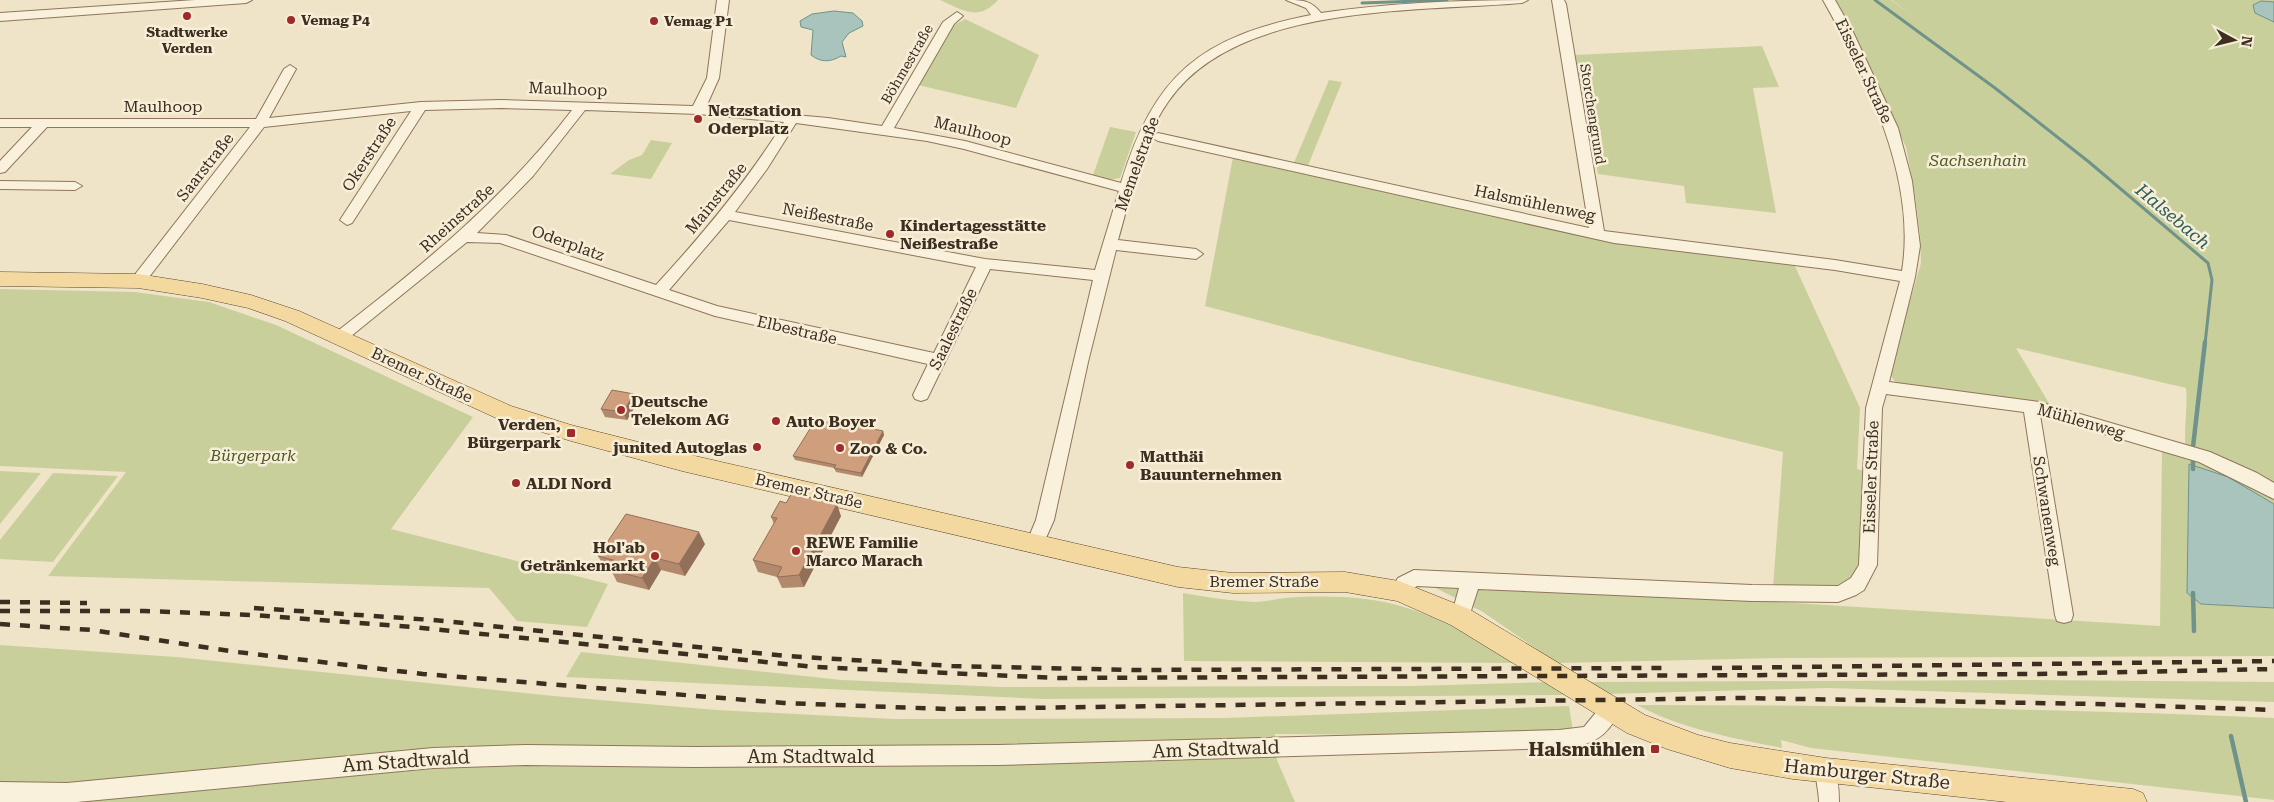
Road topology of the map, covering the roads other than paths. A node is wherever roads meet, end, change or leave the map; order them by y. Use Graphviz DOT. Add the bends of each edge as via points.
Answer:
graph roads {
  1 [pos="246,0"];
  2 [pos="723,0"];
  3 [pos="1292,0"];
  4 [pos="1522,0"];
  5 [pos="1558,0"];
  6 [pos="1829,0"];
  7 [pos="957,16"];
  8 [pos="0,17"];
  9 [pos="1318,17"];
  10 [pos="290,69"];
  11 [pos="421,106"];
  12 [pos="581,107"];
  13 [pos="698,110"];
  14 [pos="792,119"];
  15 [pos="0,123"];
  16 [pos="260,123"];
  17 [pos="43,124"];
  18 [pos="886,130"];
  19 [pos="1158,137"];
  20 [pos="0,169"];
  21 [pos="0,185"];
  22 [pos="76,186"];
  23 [pos="1127,190"];
  24 [pos="727,215"];
  25 [pos="347,220"];
  26 [pos="1598,234"];
  27 [pos="465,237"];
  28 [pos="1110,244"];
  29 [pos="1196,254"];
  30 [pos="985,264"];
  31 [pos="1102,276"];
  32 [pos="1908,277"];
  33 [pos="0,279"];
  34 [pos="138,281"];
  35 [pos="658,293"];
  36 [pos="340,337"];
  37 [pos="938,360"];
  38 [pos="1878,387"];
  39 [pos="921,395"];
  40 [pos="2031,407"];
  41 [pos="2274,492"];
  42 [pos="1035,544"];
  43 [pos="1472,580"];
  44 [pos="1399,591"];
  45 [pos="2064,615"];
  46 [pos="1460,617"];
  47 [pos="1610,710"];
  48 [pos="1825,770"];
  49 [pos="0,792"];
  50 [pos="1829,802"];
  51 [pos="2133,802"];
  1 -- 8 [label="street"];
  2 -- 13 [label="street" via="713,78"];
  3 -- 9 [label="street" via="1310,6"];
  4 -- 9 [label="street, Memelstraße"];
  5 -- 26 [label="street, Storchengrund"];
  6 -- 32 [label="street, Eisseler Straße" via="1891,128 1899,154 1913,246"];
  7 -- 18 [label="street, Böhmestraße" via="949,22"];
  9 -- 23 [label="street, Memelstraße" via="1273,27 1240,40 1214,53 1185,75 1160,102 1151,119"];
  10 -- 16 [label="street, Saarstraße"];
  11 -- 12 [label="street, Maulhoop"];
  11 -- 16 [label="street, Maulhoop"];
  11 -- 25 [label="street, Okerstraße"];
  12 -- 13 [label="street, Maulhoop"];
  12 -- 27 [label="street, Rheinstraße" via="539,164"];
  13 -- 14 [label="street, Maulhoop"];
  14 -- 18 [label="street, Maulhoop"];
  14 -- 24 [label="street, Mainstraße" via="764,166"];
  15 -- 17 [label="street, Maulhoop"];
  16 -- 17 [label="street, Maulhoop"];
  16 -- 34 [label="street, Saarstraße"];
  17 -- 20 [label="street"];
  18 -- 23 [label="street, Maulhoop" via="965,145"];
  19 -- 26 [label="street, Halsmühlenweg"];
  21 -- 22 [label="street"];
  23 -- 28 [label="street, Memelstraße"];
  24 -- 30 [label="street, Neißestraße"];
  24 -- 35 [label="street, Mainstraße"];
  26 -- 32 [label="street, Halsmühlenweg" via="1660,245 1851,266"];
  27 -- 35 [label="street, Oderplatz" via="502,238"];
  27 -- 36 [label="street, Rheinstraße"];
  28 -- 29 [label="street"];
  28 -- 31 [label="street, Memelstraße"];
  30 -- 31 [label="street, Neißestraße"];
  30 -- 37 [label="street, Saalestraße"];
  31 -- 42 [label="street, Memelstraße" via="1045,520"];
  32 -- 38 [label="street, Eisseler Straße"];
  33 -- 34 [label="main road, Bremer Straße"];
  34 -- 36 [label="main road, Bremer Straße" via="251,302"];
  35 -- 37 [label="street, Elbestraße" via="715,311"];
  36 -- 42 [label="main road, Bremer Straße" via="504,412 571,433"];
  37 -- 39 [label="street, Saalestraße"];
  38 -- 40 [label="street, Mühlenweg"];
  38 -- 43 [label="street, Eisseler Straße" via="1874,408 1868,565 1861,580 1851,590 1838,594 1752,593"];
  40 -- 41 [label="street, Mühlenweg" via="2204,457"];
  40 -- 45 [label="street, Schwanenweg"];
  42 -- 44 [label="main road, Bremer Straße" via="1203,581 1254,584 1345,582"];
  43 -- 44 [label="street, Eisseler Straße" via="1414,578"];
  43 -- 46 [label="street"];
  44 -- 46 [label="main road, Bremer Straße"];
  46 -- 47 [label="main road, Bremer Straße"];
  47 -- 48 [label="main road, Hamburger Straße" via="1664,737 1712,753"];
  47 -- 49 [label="street, Am Stadtwald" via="1598,730 1582,737 1559,739 998,755 433,758 67,793"];
  48 -- 50 [label="street"];
  48 -- 51 [label="main road, Hamburger Straße"];
}
